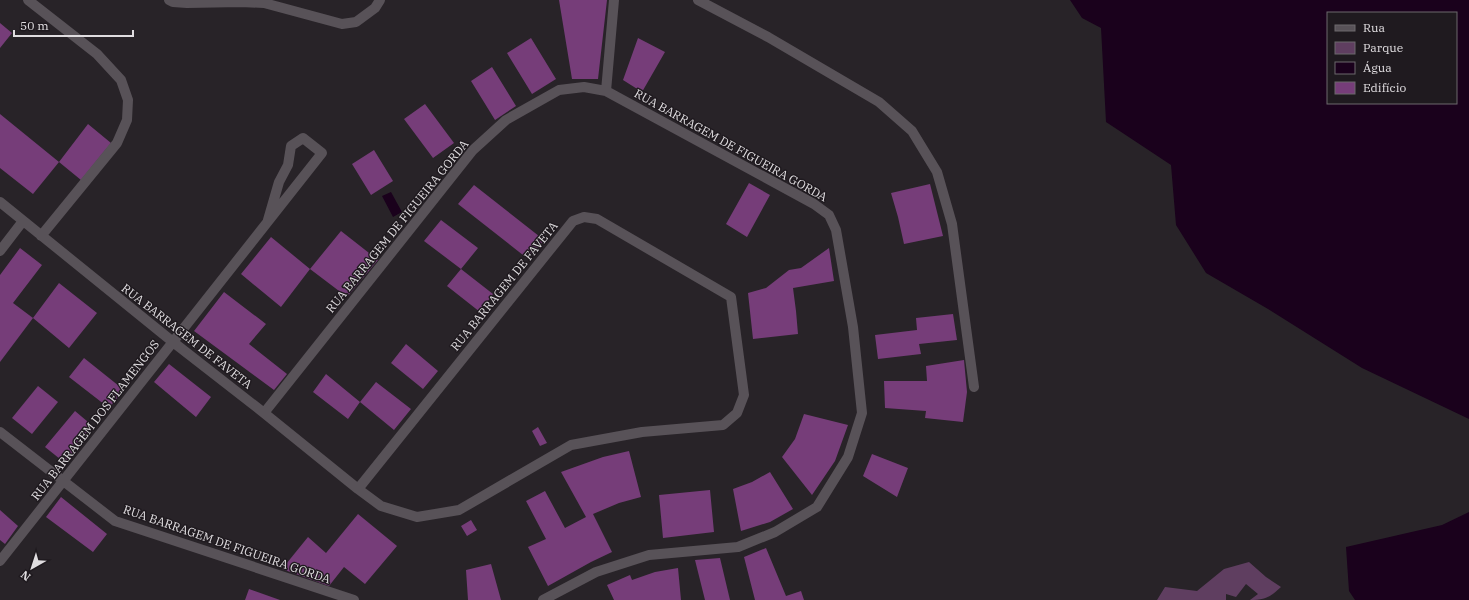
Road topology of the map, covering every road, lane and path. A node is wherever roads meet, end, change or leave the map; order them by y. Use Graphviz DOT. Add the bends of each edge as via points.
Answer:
graph roads {
  1 [pos="28,0"];
  2 [pos="169,0"];
  3 [pos="380,0"];
  4 [pos="614,0"];
  5 [pos="698,0"];
  6 [pos="606,91"];
  7 [pos="0,202"];
  8 [pos="268,220"];
  9 [pos="24,221"];
  10 [pos="41,236"];
  11 [pos="0,251"];
  12 [pos="173,342"];
  13 [pos="974,387"];
  14 [pos="264,413"];
  15 [pos="0,432"];
  16 [pos="63,482"];
  17 [pos="358,489"];
  18 [pos="0,561"];
  19 [pos="354,600"];
  20 [pos="543,600"];
  1 -- 10 [label="street" via="97,54 122,80 128,100 127,120 117,143"];
  2 -- 3 [label="street" via="187,3 264,3 342,24 356,22 375,8"];
  4 -- 6 [label="street"];
  5 -- 13 [label="street" via="880,102 912,131 937,172 952,224"];
  6 -- 14 [label="street, RUA BARRAGEM DE FIGUEIRA GORDA" via="584,87 559,90 506,120 473,150"];
  6 -- 20 [label="street, RUA BARRAGEM DE FIGUEIRA GORDA" via="829,214 836,230 853,327 862,413 848,457 817,507 775,532 738,547 649,555 596,572"];
  7 -- 9 [label="street, RUA BARRAGEM DE FAVETA"];
  8 -- 8 [label="street, RUA BARRAGEM DOS FLAMENGOS" via="279,182 288,165 291,146 302,138 322,153"];
  8 -- 12 [label="street, RUA BARRAGEM DOS FLAMENGOS"];
  9 -- 10 [label="street, RUA BARRAGEM DE FAVETA"];
  9 -- 11 [label="street"];
  10 -- 12 [label="street, RUA BARRAGEM DE FAVETA"];
  12 -- 14 [label="street, RUA BARRAGEM DE FAVETA"];
  12 -- 16 [label="street, RUA BARRAGEM DOS FLAMENGOS"];
  14 -- 17 [label="street, RUA BARRAGEM DE FAVETA"];
  15 -- 16 [label="street, RUA BARRAGEM DE FIGUEIRA GORDA"];
  16 -- 18 [label="street, RUA BARRAGEM DOS FLAMENGOS"];
  16 -- 19 [label="street, RUA BARRAGEM DE FIGUEIRA GORDA" via="115,521"];
  17 -- 17 [label="street, RUA BARRAGEM DE FAVETA" via="382,506 416,517 459,510 571,445 642,432 723,425 737,413 744,395 731,297 597,219 584,217 573,221"];
}
